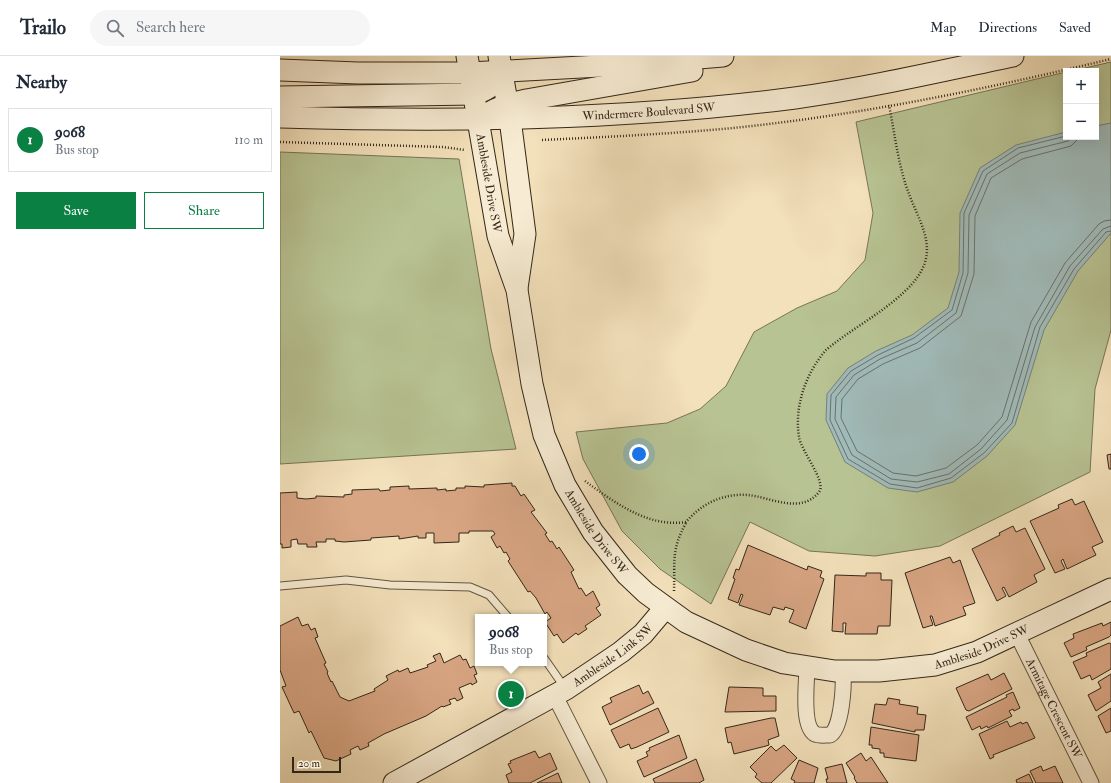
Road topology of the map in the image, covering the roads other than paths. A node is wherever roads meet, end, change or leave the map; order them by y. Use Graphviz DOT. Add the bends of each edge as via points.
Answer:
graph roads {
  1 [pos="722,56"];
  2 [pos="1013,56"];
  3 [pos="500,63"];
  4 [pos="468,65"];
  5 [pos="280,70"];
  6 [pos="474,94"];
  7 [pos="280,97"];
  8 [pos="508,112"];
  9 [pos="280,117"];
  10 [pos="478,120"];
  11 [pos="517,290"];
  12 [pos="280,586"];
  13 [pos="1111,589"];
  14 [pos="670,600"];
  15 [pos="505,614"];
  16 [pos="1017,634"];
  17 [pos="547,664"];
  18 [pos="807,667"];
  19 [pos="843,671"];
  20 [pos="561,693"];
  21 [pos="394,783"];
  22 [pos="599,783"];
  23 [pos="1091,783"];
  1 -- 3 [label="main road" via="600,66"];
  1 -- 8 [label="main road" via="695,71"];
  2 -- 8 [label="main road, Windermere Boulevard SW" via="796,98 705,108"];
  3 -- 4 [label="main road"];
  3 -- 6 [label="main road" via="499,78 484,91"];
  3 -- 8 [label="main road, Ambleside Drive SW"];
  4 -- 5 [label="main road" via="358,73"];
  4 -- 6 [label="main road, Ambleside Drive SW"];
  6 -- 7 [label="main road"];
  6 -- 10 [label="main road, Ambleside Drive SW"];
  8 -- 10 [label="main road, Windermere Boulevard SW"];
  8 -- 11 [label="main road, Ambleside Drive SW" via="525,234"];
  9 -- 10 [label="main road, Windermere Boulevard SW"];
  10 -- 11 [label="main road, Ambleside Drive SW" via="498,236"];
  11 -- 14 [label="main road, Ambleside Drive SW" via="532,384 544,435 565,485 593,532 627,575"];
  12 -- 15 [label="lane" via="346,580 390,585 470,587 489,595"];
  13 -- 16 [label="main road, Ambleside Drive SW"];
  14 -- 18 [label="main road, Ambleside Drive SW" via="686,622 746,650 784,663"];
  14 -- 20 [label="main road, Ambleside Link SW" via="643,634"];
  16 -- 19 [label="main road, Ambleside Drive SW" via="977,652 935,665 879,671"];
  16 -- 23 [label="street, Armitage Crescent SW"];
  17 -- 20 [label="lane"];
  18 -- 19 [label="main road, Ambleside Drive SW"];
  18 -- 19 [label="street" via="805,703 808,721 812,732 821,736 830,735 836,729 844,689"];
  20 -- 21 [label="main road, Ambleside Link SW"];
  20 -- 22 [label="street"];
}
